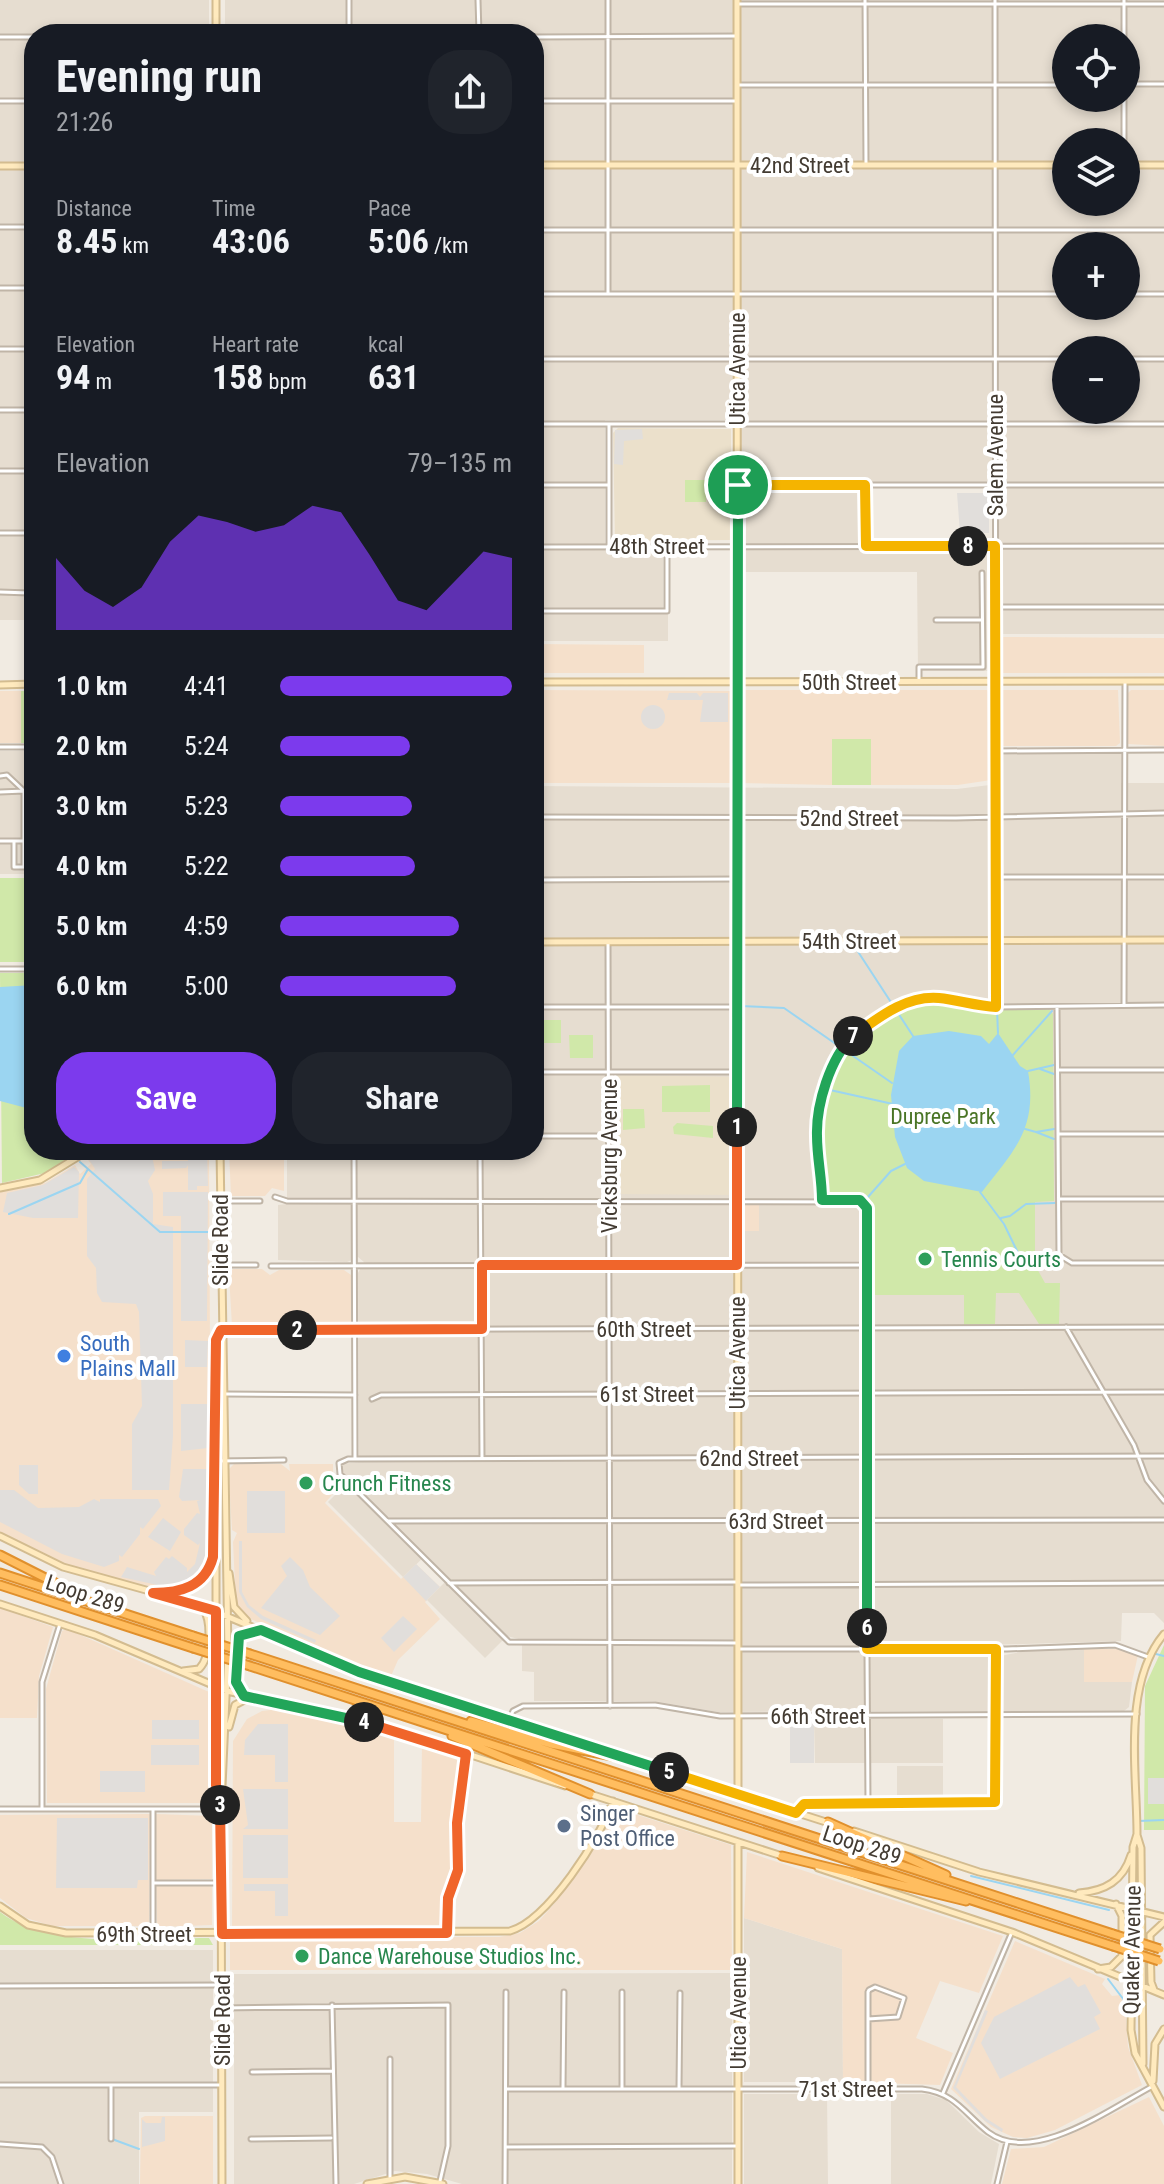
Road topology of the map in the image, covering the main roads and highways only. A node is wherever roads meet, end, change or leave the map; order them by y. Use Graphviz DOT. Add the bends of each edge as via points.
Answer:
graph roads {
  1 [pos="216,0"];
  2 [pos="737,2"];
  3 [pos="216,24"];
  4 [pos="544,165"];
  5 [pos="737,165"];
  6 [pos="1052,165"];
  7 [pos="1140,165"];
  8 [pos="1164,165"];
  9 [pos="0,166"];
  10 [pos="24,166"];
  11 [pos="1164,681"];
  12 [pos="544,682"];
  13 [pos="737,682"];
  14 [pos="24,684"];
  15 [pos="0,685"];
  16 [pos="1164,940"];
  17 [pos="736,941"];
  18 [pos="544,942"];
  19 [pos="73,1160"];
  20 [pos="220,1160"];
  21 [pos="0,1188"];
  22 [pos="221,1330"];
  23 [pos="0,1536"];
  24 [pos="215,1544"];
  25 [pos="0,1555"];
  26 [pos="227,1568"];
  27 [pos="0,1573"];
  28 [pos="0,1588"];
  29 [pos="153,1593"];
  30 [pos="0,1604"];
  31 [pos="200,1605"];
  32 [pos="216,1611"];
  33 [pos="228,1615"];
  34 [pos="133,1616"];
  35 [pos="261,1630"];
  36 [pos="1164,1634"];
  37 [pos="178,1671"];
  38 [pos="216,1688"];
  39 [pos="227,1691"];
  40 [pos="247,1697"];
  41 [pos="432,1713"];
  42 [pos="405,1716"];
  43 [pos="226,1748"];
  44 [pos="628,1759"];
  45 [pos="590,1794"];
  46 [pos="738,1794"];
  47 [pos="613,1801"];
  48 [pos="221,1809"];
  49 [pos="828,1822"];
  50 [pos="1137,1834"];
  51 [pos="738,1842"];
  52 [pos="1133,1847"];
  53 [pos="782,1856"];
  54 [pos="973,1888"];
  55 [pos="1073,1894"];
  56 [pos="1115,1903"];
  57 [pos="989,1905"];
  58 [pos="0,1906"];
  59 [pos="1132,1908"];
  60 [pos="1141,1910"];
  61 [pos="1164,1919"];
  62 [pos="222,1934"];
  63 [pos="1162,1950"];
  64 [pos="1162,1962"];
  65 [pos="1097,1969"];
  66 [pos="1131,1982"];
  67 [pos="1140,1986"];
  68 [pos="1161,1994"];
  69 [pos="1164,2029"];
  70 [pos="1143,2064"];
  71 [pos="1153,2086"];
  72 [pos="1164,2107"];
  73 [pos="222,2184"];
  74 [pos="367,2184"];
  75 [pos="441,2184"];
  76 [pos="738,2184"];
  1 -- 3 [label="main road"];
  2 -- 5 [label="main road, Utica Avenue"];
  4 -- 5 [label="main road, 42nd Street"];
  5 -- 6 [label="main road, 42nd Street"];
  5 -- 13 [label="main road, Utica Avenue"];
  7 -- 8 [label="main road"];
  9 -- 10 [label="main road"];
  11 -- 13 [label="main road, 50th Street"];
  12 -- 13 [label="main road, 50th Street"];
  13 -- 17 [label="main road, Utica Avenue"];
  14 -- 15 [label="main road"];
  16 -- 17 [label="main road, 54th Street"];
  17 -- 18 [label="main road, 54th Street"];
  17 -- 46 [label="main road, Utica Avenue"];
  19 -- 21 [label="main road" via="40,1180"];
  20 -- 22 [label="main road, Slide Road"];
  22 -- 24 [label="main road, Slide Road" via="216,1340"];
  22 -- 26 [label="main road, Slide Road"];
  23 -- 29 [label="main road" via="63,1567"];
  24 -- 29 [label="main road" via="211,1564 197,1583 181,1591"];
  24 -- 32 [label="main road, Slide Road"];
  25 -- 34 [label="highway"];
  26 -- 33 [label="main road, Slide Road"];
  26 -- 35 [label="main road" via="235,1609"];
  27 -- 34 [label="highway, Loop 289"];
  28 -- 42 [label="highway, Loop 289, bridge"];
  29 -- 31 [label="main road"];
  30 -- 37 [label="main road"];
  31 -- 32 [label="main road"];
  31 -- 37 [label="main road" via="207,1614 206,1661 195,1670"];
  32 -- 33 [label="main road"];
  32 -- 38 [label="main road, Slide Road"];
  33 -- 35 [label="main road"];
  33 -- 39 [label="main road, Slide Road"];
  34 -- 41 [label="highway, Loop 289, bridge"];
  35 -- 40 [label="main road" via="242,1633 236,1643 237,1687"];
  35 -- 44 [label="main road" via="359,1672"];
  36 -- 50 [label="main road, Quaker Avenue" via="1138,1685"];
  37 -- 38 [label="main road"];
  38 -- 39 [label="main road"];
  38 -- 48 [label="main road, Slide Road" via="216,1785"];
  39 -- 40 [label="main road"];
  39 -- 43 [label="main road, Slide Road"];
  40 -- 43 [label="main road" via="232,1710"];
  40 -- 45 [label="main road" via="389,1728"];
  41 -- 44 [label="highway"];
  41 -- 54 [label="highway, Loop 289"];
  42 -- 45 [label="highway"];
  42 -- 57 [label="highway, Loop 289"];
  43 -- 48 [label="main road, Slide Road"];
  44 -- 46 [label="main road"];
  45 -- 47 [label="main road"];
  46 -- 49 [label="main road"];
  47 -- 51 [label="main road"];
  47 -- 62 [label="main road, 69th Street" via="599,1831 534,1919 510,1931"];
  48 -- 62 [label="main road, Slide Road"];
  49 -- 54 [label="highway"];
  49 -- 55 [label="main road" via="979,1872"];
  50 -- 52 [label="main road, Quaker Avenue"];
  50 -- 60 [label="main road, Quaker Avenue"];
  51 -- 53 [label="main road"];
  51 -- 76 [label="main road, Utica Avenue"];
  52 -- 55 [label="main road" via="1116,1881"];
  52 -- 59 [label="main road, Quaker Avenue"];
  53 -- 57 [label="highway"];
  53 -- 65 [label="main road" via="1012,1932"];
  54 -- 63 [label="highway, Loop 289, bridge"];
  55 -- 56 [label="main road"];
  56 -- 59 [label="main road"];
  56 -- 65 [label="main road" via="1122,1916 1122,1956 1111,1967"];
  57 -- 64 [label="highway, Loop 289, bridge"];
  58 -- 62 [label="main road, 69th Street" via="46,1931"];
  59 -- 60 [label="main road"];
  59 -- 66 [label="main road, Quaker Avenue"];
  60 -- 61 [label="main road"];
  60 -- 67 [label="main road, Quaker Avenue"];
  61 -- 68 [label="main road" via="1150,1935 1151,1982"];
  62 -- 73 [label="main road, Slide Road"];
  65 -- 66 [label="main road"];
  66 -- 67 [label="main road"];
  66 -- 70 [label="main road, Quaker Avenue" via="1131,2030"];
  67 -- 68 [label="main road"];
  67 -- 70 [label="main road, Quaker Avenue"];
  69 -- 71 [label="main road" via="1155,2044"];
  70 -- 71 [label="main road, Quaker Avenue"];
  71 -- 72 [label="main road, Quaker Avenue"];
  74 -- 75 [label="main road" via="390,2177"];
}
